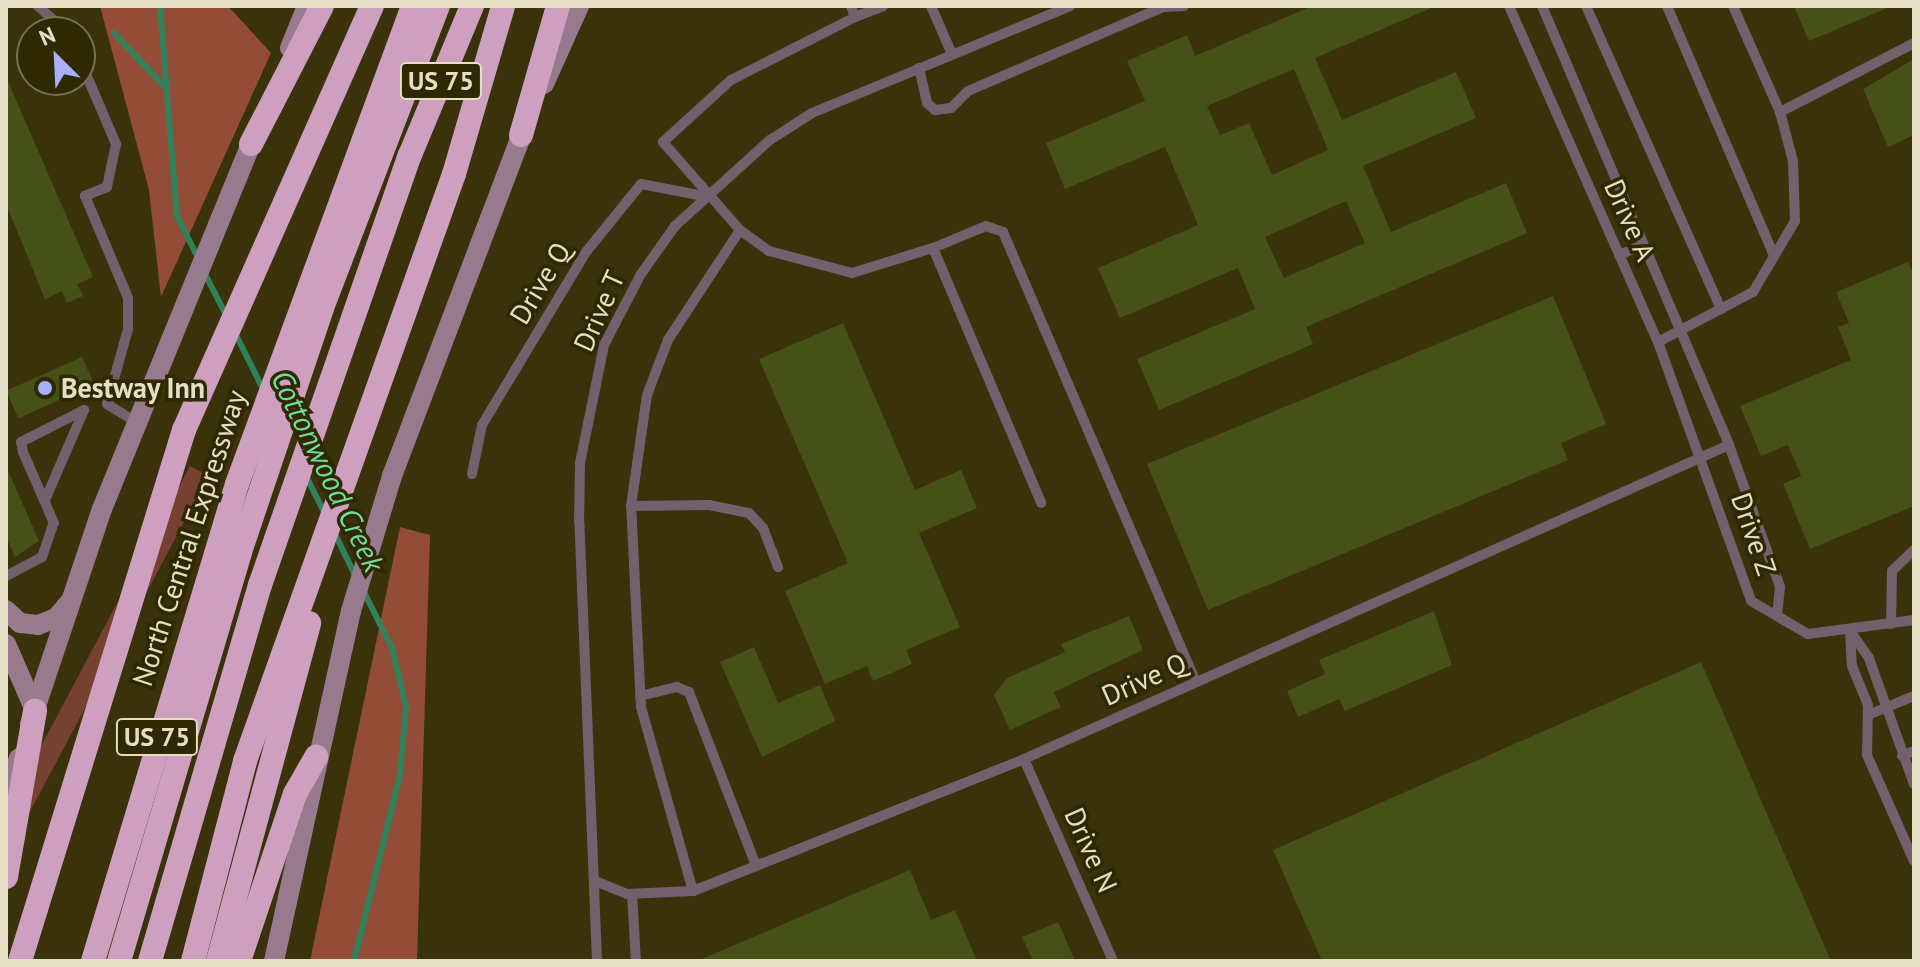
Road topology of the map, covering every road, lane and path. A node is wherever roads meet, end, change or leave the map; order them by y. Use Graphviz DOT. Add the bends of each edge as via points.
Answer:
graph roads {
  1 [pos="307,6"];
  2 [pos="322,6"];
  3 [pos="372,6"];
  4 [pos="413,6"];
  5 [pos="438,6"];
  6 [pos="472,6"];
  7 [pos="503,6"];
  8 [pos="558,6"];
  9 [pos="579,6"];
  10 [pos="851,6"];
  11 [pos="883,6"];
  12 [pos="931,6"];
  13 [pos="1070,6"];
  14 [pos="1184,6"];
  15 [pos="1509,6"];
  16 [pos="1542,6"];
  17 [pos="1586,6"];
  18 [pos="1667,6"];
  19 [pos="1733,6"];
  20 [pos="855,17"];
  21 [pos="1914,43"];
  22 [pos="952,54"];
  23 [pos="919,68"];
  24 [pos="95,96"];
  25 [pos="1780,112"];
  26 [pos="521,135"];
  27 [pos="251,144"];
  28 [pos="704,196"];
  29 [pos="740,230"];
  30 [pos="1643,245"];
  31 [pos="933,248"];
  32 [pos="1619,255"];
  33 [pos="1774,256"];
  34 [pos="1721,309"];
  35 [pos="1680,331"];
  36 [pos="1658,342"];
  37 [pos="139,414"];
  38 [pos="365,425"];
  39 [pos="1729,445"];
  40 [pos="1701,455"];
  41 [pos="472,474"];
  42 [pos="45,500"];
  43 [pos="1041,503"];
  44 [pos="631,506"];
  45 [pos="1914,550"];
  46 [pos="778,567"];
  47 [pos="6,576"];
  48 [pos="72,599"];
  49 [pos="6,610"];
  50 [pos="1777,615"];
  51 [pos="1914,620"];
  52 [pos="1891,624"];
  53 [pos="1850,631"];
  54 [pos="6,644"];
  55 [pos="10,671"];
  56 [pos="1196,682"];
  57 [pos="640,696"];
  58 [pos="1914,696"];
  59 [pos="1886,708"];
  60 [pos="35,710"];
  61 [pos="1868,715"];
  62 [pos="1914,751"];
  63 [pos="1902,756"];
  64 [pos="316,757"];
  65 [pos="1024,759"];
  66 [pos="1914,784"];
  67 [pos="6,794"];
  68 [pos="1914,861"];
  69 [pos="756,866"];
  70 [pos="6,877"];
  71 [pos="595,881"];
  72 [pos="693,891"];
  73 [pos="632,894"];
  74 [pos="20,961"];
  75 [pos="93,961"];
  76 [pos="119,961"];
  77 [pos="150,961"];
  78 [pos="193,961"];
  79 [pos="218,961"];
  80 [pos="239,961"];
  81 [pos="274,961"];
  82 [pos="597,961"];
  83 [pos="636,961"];
  84 [pos="1113,961"];
  1 -- 27 [label="main road"];
  2 -- 27 [label="highway"];
  3 -- 74 [label="highway" via="184,430"];
  4 -- 75 [label="highway, North Central Expressway / US 75" via="227,515"];
  5 -- 76 [label="highway" via="322,308 250,523"];
  6 -- 77 [label="highway, US 75" via="410,155 260,585"];
  7 -- 38 [label="highway" via="454,174"];
  8 -- 26 [label="highway"];
  9 -- 26 [label="main road"];
  10 -- 20 [label="lane"];
  11 -- 20 [label="lane"];
  12 -- 22 [label="lane"];
  13 -- 22 [label="lane, Drive T"];
  14 -- 23 [label="lane" via="1163,7 968,91 951,108 935,110 927,103"];
  15 -- 32 [label="lane, Drive A"];
  16 -- 30 [label="lane, Drive A"];
  17 -- 34 [label="lane"];
  18 -- 33 [label="lane"];
  19 -- 25 [label="lane"];
  20 -- 28 [label="lane" via="731,80 663,142"];
  21 -- 25 [label="lane"];
  22 -- 23 [label="lane, Drive T"];
  23 -- 28 [label="lane, Drive T" via="812,113"];
  24 -- 37 [label="lane" via="116,144 107,187 85,196 128,298 128,329 107,404"];
  25 -- 33 [label="lane" via="1793,161 1795,221"];
  26 -- 64 [label="main road" via="392,476"];
  27 -- 37 [label="main road"];
  28 -- 29 [label="lane"];
  28 -- 41 [label="lane, Drive Q" via="641,184 586,252 482,425"];
  28 -- 71 [label="lane, Drive T" via="641,274 604,345 580,463"];
  29 -- 31 [label="lane" via="769,251 852,273"];
  29 -- 44 [label="lane" via="668,340 647,395"];
  30 -- 32 [label="lane"];
  30 -- 35 [label="lane, Drive A"];
  31 -- 43 [label="lane"];
  31 -- 56 [label="lane" via="986,226 1003,232"];
  32 -- 36 [label="lane, Drive A"];
  33 -- 34 [label="lane" via="1753,292"];
  34 -- 35 [label="lane"];
  35 -- 36 [label="lane"];
  35 -- 39 [label="lane, Drive A"];
  36 -- 40 [label="lane, Drive A"];
  37 -- 48 [label="main road"];
  38 -- 78 [label="highway" via="245,761"];
  38 -- 79 [label="highway"];
  39 -- 40 [label="lane, Drive Q"];
  39 -- 50 [label="lane, Drive Z" via="1780,587"];
  40 -- 50 [label="lane, Drive Z" via="1751,601"];
  40 -- 56 [label="lane, Drive Q"];
  42 -- 42 [label="lane" via="21,442 84,410 73,435"];
  42 -- 47 [label="lane" via="54,523 50,544 30,566"];
  44 -- 46 [label="lane" via="709,505 749,513"];
  44 -- 57 [label="lane"];
  45 -- 52 [label="lane" via="1892,571"];
  48 -- 49 [label="main road" via="56,618 38,625 20,623"];
  48 -- 60 [label="main road"];
  50 -- 53 [label="lane, Drive Z" via="1808,634"];
  51 -- 52 [label="lane, Drive Z"];
  52 -- 53 [label="lane, Drive Z"];
  53 -- 59 [label="lane" via="1869,658"];
  53 -- 61 [label="lane" via="1852,666"];
  54 -- 55 [label="main road"];
  55 -- 60 [label="main road"];
  56 -- 65 [label="lane, Drive Q"];
  57 -- 69 [label="lane" via="677,687 689,692"];
  57 -- 72 [label="lane"];
  58 -- 59 [label="lane"];
  59 -- 61 [label="lane"];
  59 -- 63 [label="lane"];
  60 -- 67 [label="main road"];
  60 -- 70 [label="highway"];
  61 -- 68 [label="lane" via="1867,755"];
  62 -- 63 [label="lane"];
  63 -- 66 [label="lane"];
  64 -- 80 [label="highway" via="295,794"];
  64 -- 81 [label="main road"];
  65 -- 69 [label="lane, Drive Q"];
  65 -- 84 [label="lane, Drive N"];
  69 -- 72 [label="lane, Drive Q"];
  71 -- 73 [label="lane, Drive Q"];
  71 -- 82 [label="lane, Drive T"];
  72 -- 73 [label="lane, Drive Q"];
  73 -- 83 [label="lane"];
}
